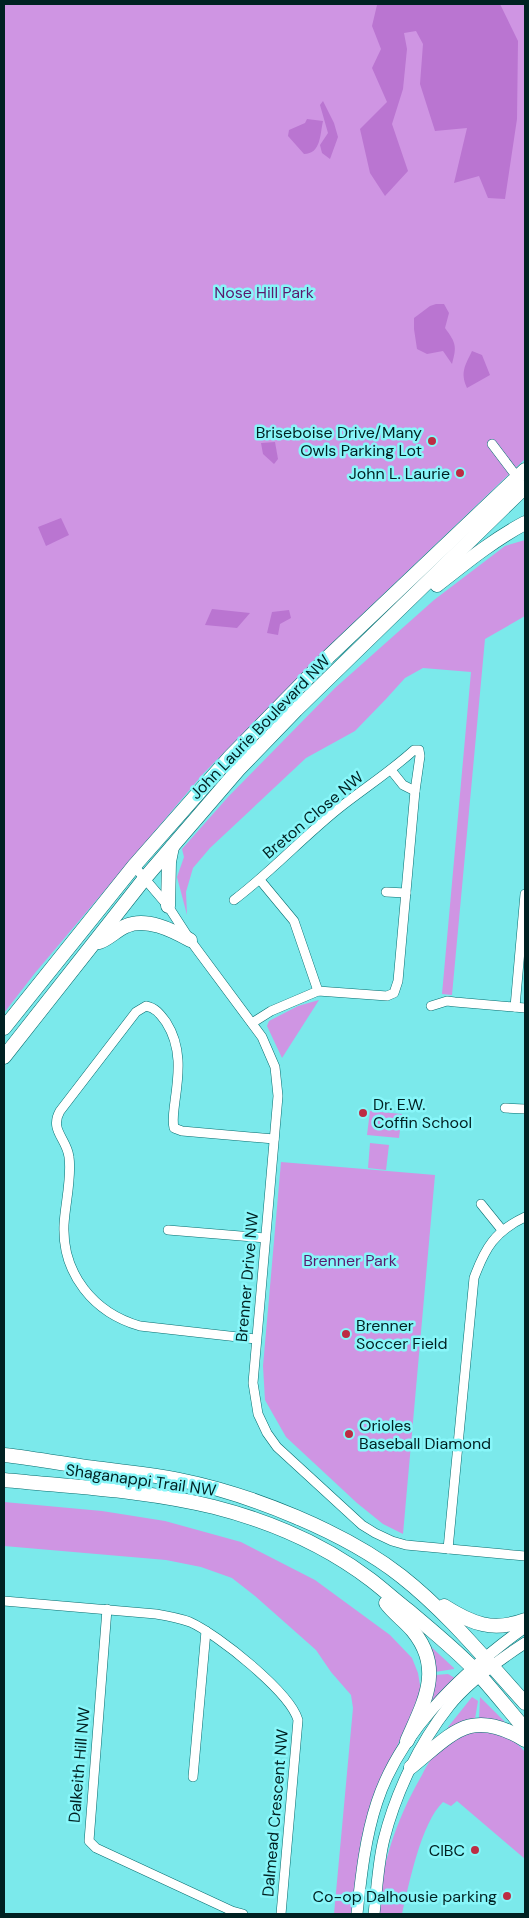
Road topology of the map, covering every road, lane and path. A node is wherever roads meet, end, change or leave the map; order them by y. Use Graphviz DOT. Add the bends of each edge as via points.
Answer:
graph roads {
  1 [pos="492,444"];
  2 [pos="523,483"];
  3 [pos="525,523"];
  4 [pos="390,620"];
  5 [pos="391,770"];
  6 [pos="415,791"];
  7 [pos="172,846"];
  8 [pos="134,866"];
  9 [pos="145,878"];
  10 [pos="260,880"];
  11 [pos="386,892"];
  12 [pos="406,893"];
  13 [pos="525,894"];
  14 [pos="234,900"];
  15 [pos="168,906"];
  16 [pos="190,940"];
  17 [pos="94,944"];
  18 [pos="318,991"];
  19 [pos="431,1006"];
  20 [pos="515,1007"];
  21 [pos="525,1008"];
  22 [pos="252,1023"];
  23 [pos="4,1028"];
  24 [pos="4,1057"];
  25 [pos="506,1108"];
  26 [pos="525,1109"];
  27 [pos="274,1139"];
  28 [pos="481,1204"];
  29 [pos="525,1217"];
  30 [pos="168,1230"];
  31 [pos="502,1230"];
  32 [pos="265,1238"];
  33 [pos="256,1339"];
  34 [pos="5,1455"];
  35 [pos="4,1480"];
  36 [pos="448,1549"];
  37 [pos="525,1556"];
  38 [pos="374,1583"];
  39 [pos="410,1584"];
  40 [pos="4,1601"];
  41 [pos="107,1609"];
  42 [pos="525,1620"];
  43 [pos="525,1628"];
  44 [pos="206,1631"];
  45 [pos="525,1643"];
  46 [pos="489,1662"];
  47 [pos="476,1673"];
  48 [pos="525,1703"];
  49 [pos="525,1729"];
  50 [pos="525,1740"];
  51 [pos="407,1741"];
  52 [pos="412,1767"];
  53 [pos="192,1777"];
  54 [pos="243,1914"];
  55 [pos="281,1914"];
  56 [pos="357,1914"];
  57 [pos="374,1914"];
  1 -- 2 [label="street"];
  2 -- 4 [label="main road, John Laurie Boulevard NW"];
  2 -- 8 [label="main road, John Laurie Boulevard NW" via="288,696"];
  3 -- 4 [label="main road" via="481,549"];
  4 -- 7 [label="main road, John Laurie Boulevard NW" via="296,710"];
  5 -- 6 [label="street" via="404,785"];
  5 -- 6 [label="street, Breton Close NW" via="414,750 419,750"];
  5 -- 10 [label="street, Breton Close NW" via="333,813"];
  6 -- 12 [label="street, Breton Close NW"];
  7 -- 9 [label="main road, John Laurie Boulevard NW"];
  7 -- 15 [label="main road"];
  8 -- 9 [label="street, Brenner Drive NW"];
  8 -- 23 [label="main road, John Laurie Boulevard NW"];
  9 -- 15 [label="street, Brenner Drive NW"];
  9 -- 17 [label="main road, John Laurie Boulevard NW"];
  10 -- 14 [label="street"];
  10 -- 18 [label="street, Breton Close NW" via="294,921"];
  11 -- 12 [label="street"];
  12 -- 18 [label="street, Breton Close NW" via="398,981 394,993 387,996"];
  13 -- 20 [label="street"];
  15 -- 16 [label="street, Brenner Drive NW"];
  16 -- 17 [label="main road" via="174,931 140,923 126,925"];
  16 -- 22 [label="street, Brenner Drive NW"];
  17 -- 24 [label="main road, John Laurie Boulevard NW"];
  18 -- 22 [label="street, Breton Close NW" via="271,1011"];
  19 -- 20 [label="street" via="447,1002"];
  20 -- 21 [label="street"];
  22 -- 27 [label="street, Brenner Drive NW" via="271,1053 278,1079"];
  25 -- 26 [label="street"];
  27 -- 32 [label="street, Brenner Drive NW"];
  27 -- 33 [label="street" via="174,1128 179,1068 177,1047 173,1034 157,1010 146,1006 136,1012 60,1111 56,1121 69,1157 64,1226 66,1250 74,1274 97,1305 121,1320 140,1326"];
  28 -- 31 [label="street"];
  29 -- 31 [label="street"];
  30 -- 32 [label="street"];
  31 -- 36 [label="street" via="484,1254 471,1288"];
  32 -- 33 [label="street, Brenner Drive NW"];
  33 -- 36 [label="street, Brenner Drive NW" via="255,1404 267,1433 282,1454 375,1533 400,1543"];
  34 -- 39 [label="main road, Shaganappi Trail NW" via="180,1480 270,1507 344,1541"];
  35 -- 38 [label="main road, Shaganappi Trail NW" via="109,1490 215,1508 291,1534 334,1556"];
  36 -- 37 [label="street, Brenner Drive NW"];
  38 -- 47 [label="main road, Shaganappi Trail NW" via="443,1640"];
  38 -- 51 [label="main road" via="388,1606 412,1630 427,1653 428,1688"];
  39 -- 42 [label="main road" via="475,1623 510,1625"];
  39 -- 46 [label="main road, Shaganappi Trail NW" via="459,1628"];
  40 -- 41 [label="street, Dalmead Crescent NW"];
  41 -- 44 [label="street, Dalmead Crescent NW" via="180,1618"];
  41 -- 54 [label="street, Dalkeith Hill NW" via="89,1841 92,1846"];
  43 -- 46 [label="street"];
  44 -- 53 [label="street"];
  44 -- 55 [label="street, Dalmead Crescent NW" via="267,1678 295,1711 298,1720"];
  45 -- 46 [label="street"];
  46 -- 47 [label="street"];
  46 -- 48 [label="main road, Shaganappi Trail NW"];
  47 -- 49 [label="main road, Shaganappi Trail NW"];
  47 -- 51 [label="street" via="442,1699"];
  47 -- 52 [label="street" via="427,1738"];
  50 -- 52 [label="main road" via="500,1727 477,1724 455,1731"];
  51 -- 56 [label="street" via="377,1801 368,1834"];
  52 -- 57 [label="street" via="384,1838"];
}
